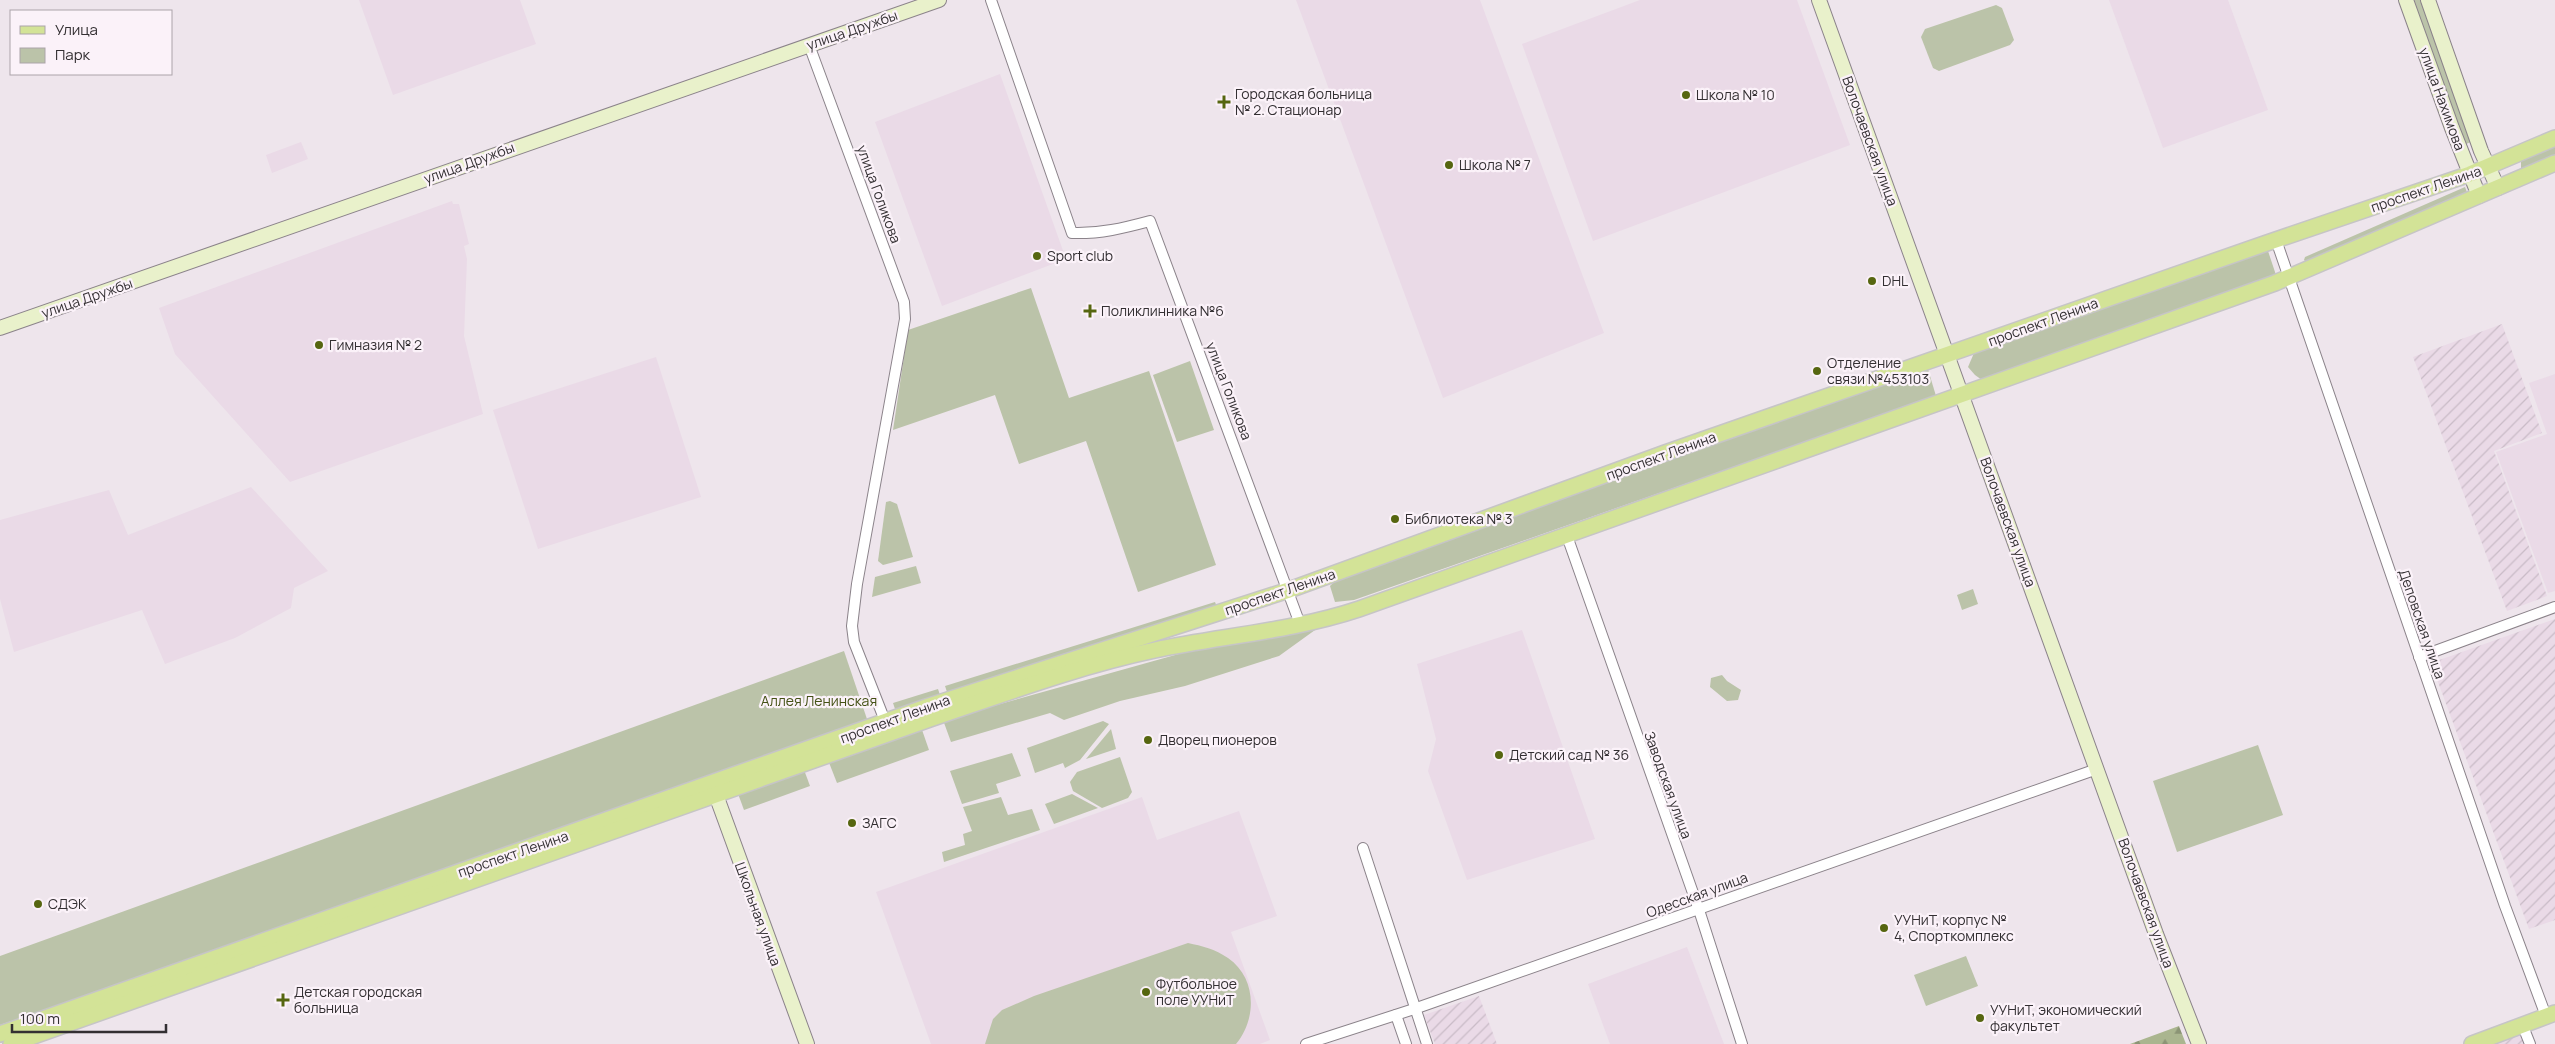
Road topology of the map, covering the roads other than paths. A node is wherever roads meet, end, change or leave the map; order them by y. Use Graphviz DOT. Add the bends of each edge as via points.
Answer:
graph roads {
  1 [pos="939,0"];
  2 [pos="991,0"];
  3 [pos="1819,0"];
  4 [pos="2406,0"];
  5 [pos="2428,0"];
  6 [pos="809,45"];
  7 [pos="2555,138"];
  8 [pos="2555,163"];
  9 [pos="2488,168"];
  10 [pos="2470,174"];
  11 [pos="2498,188"];
  12 [pos="2479,196"];
  13 [pos="2276,240"];
  14 [pos="2290,278"];
  15 [pos="0,328"];
  16 [pos="1948,356"];
  17 [pos="1962,394"];
  18 [pos="1567,536"];
  19 [pos="1288,590"];
  20 [pos="2555,607"];
  21 [pos="1300,624"];
  22 [pos="2419,657"];
  23 [pos="887,728"];
  24 [pos="2097,769"];
  25 [pos="714,790"];
  26 [pos="1363,848"];
  27 [pos="1698,910"];
  28 [pos="1414,1009"];
  29 [pos="1396,1015"];
  30 [pos="2550,1015"];
  31 [pos="2522,1024"];
  32 [pos="0,1034"];
  33 [pos="11,1044"];
  34 [pos="807,1044"];
  35 [pos="1306,1044"];
  36 [pos="1406,1044"];
  37 [pos="1427,1044"];
  38 [pos="1742,1044"];
  39 [pos="2199,1044"];
  40 [pos="2472,1044"];
  41 [pos="2530,1044"];
  1 -- 6 [label="street, улица Дружбы"];
  2 -- 19 [label="street, улица Голикова" via="1072,233 1114,231 1150,221"];
  3 -- 16 [label="street, Волочаевская улица"];
  4 -- 10 [label="street, улица Нахимова"];
  5 -- 9 [label="street, улица Нахимова"];
  6 -- 15 [label="street, улица Дружбы"];
  6 -- 23 [label="street, улица Голикова" via="904,302 905,318 852,626 854,642"];
  7 -- 9 [label="main road, проспект Ленина"];
  8 -- 11 [label="main road, проспект Ленина"];
  9 -- 10 [label="main road, проспект Ленина"];
  9 -- 11 [label="street, улица Нахимова"];
  10 -- 12 [label="street, улица Нахимова"];
  10 -- 13 [label="main road, проспект Ленина"];
  11 -- 12 [label="main road, проспект Ленина"];
  12 -- 14 [label="main road, проспект Ленина"];
  13 -- 14 [label="street, Деповская улица"];
  13 -- 16 [label="main road, проспект Ленина"];
  14 -- 17 [label="main road, проспект Ленина"];
  14 -- 22 [label="street, Деповская улица"];
  16 -- 17 [label="street, Волочаевская улица"];
  16 -- 19 [label="main road, проспект Ленина"];
  17 -- 18 [label="main road, проспект Ленина"];
  17 -- 24 [label="street, Волочаевская улица"];
  18 -- 21 [label="main road, проспект Ленина" via="1341,615"];
  18 -- 27 [label="street, Заводская улица"];
  19 -- 21 [label="street, улица Голикова"];
  19 -- 23 [label="main road, проспект Ленина"];
  20 -- 22 [label="street"];
  21 -- 23 [label="main road, проспект Ленина" via="1120,658"];
  22 -- 30 [label="street, Деповская улица" via="2505,906"];
  23 -- 25 [label="main road, проспект Ленина"];
  24 -- 27 [label="street, Одесская улица" via="1812,867"];
  24 -- 39 [label="street, Волочаевская улица"];
  25 -- 32 [label="main road, проспект Ленина"];
  25 -- 33 [label="main road, проспект Ленина"];
  25 -- 34 [label="street, Школьная улица"];
  26 -- 28 [label="street"];
  27 -- 28 [label="street, Одесская улица"];
  27 -- 38 [label="street, Заводская улица"];
  28 -- 29 [label="street, Одесская улица"];
  28 -- 37 [label="street"];
  29 -- 35 [label="street, Одесская улица"];
  29 -- 36 [label="street"];
  30 -- 31 [label="main road"];
  31 -- 40 [label="main road"];
  31 -- 41 [label="street"];
}
